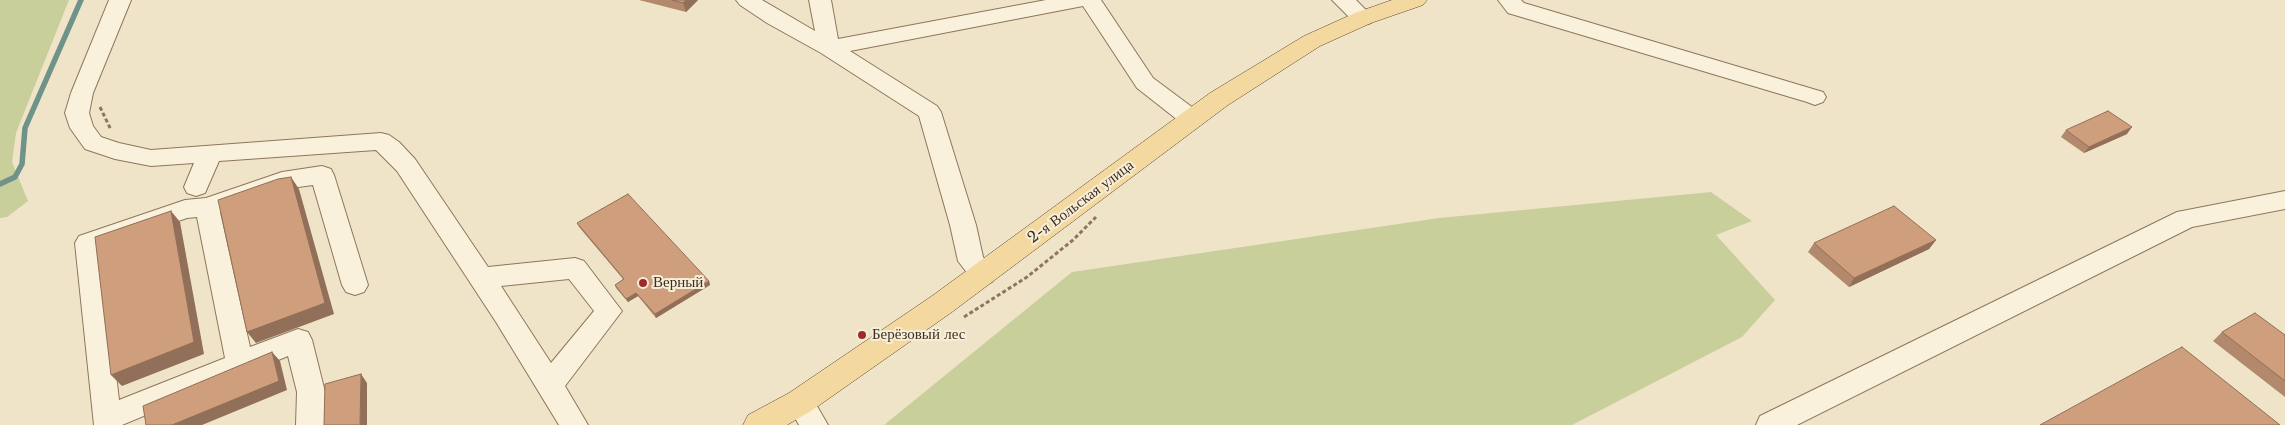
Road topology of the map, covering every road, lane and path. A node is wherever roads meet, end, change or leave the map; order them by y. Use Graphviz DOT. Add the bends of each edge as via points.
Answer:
graph roads {
  1 [pos="120,0"];
  2 [pos="747,0"];
  3 [pos="820,0"];
  4 [pos="1080,0"];
  5 [pos="1090,0"];
  6 [pos="1343,0"];
  7 [pos="1416,0"];
  8 [pos="1508,0"];
  9 [pos="1363,18"];
  10 [pos="829,48"];
  11 [pos="1816,97"];
  12 [pos="1192,119"];
  13 [pos="210,153"];
  14 [pos="202,197"];
  15 [pos="2285,200"];
  16 [pos="1099,214"];
  17 [pos="983,275"];
  18 [pos="481,278"];
  19 [pos="355,285"];
  20 [pos="959,320"];
  21 [pos="240,364"];
  22 [pos="550,384"];
  23 [pos="807,413"];
  24 [pos="108,421"];
  25 [pos="310,425"];
  26 [pos="574,425"];
  27 [pos="759,425"];
  28 [pos="1770,425"];
  1 -- 13 [label="street" via="82,93 78,112 82,128 93,143 151,158"];
  2 -- 10 [label="street"];
  3 -- 10 [label="street"];
  4 -- 10 [label="street"];
  5 -- 12 [label="street" via="1145,83"];
  6 -- 9 [label="street"];
  7 -- 9 [label="main road, 2-я Вольская улица"];
  8 -- 11 [label="street" via="1516,8"];
  9 -- 12 [label="main road, 2-я Вольская улица" via="1282,58"];
  10 -- 17 [label="street" via="929,112 971,260"];
  12 -- 17 [label="main road, 2-я Вольская улица"];
  13 -- 14 [label="street"];
  13 -- 18 [label="street" via="385,133 391,148 406,165"];
  14 -- 19 [label="street" via="322,175"];
  14 -- 21 [label="street"];
  14 -- 24 [label="street" via="185,209 88,244"];
  15 -- 28 [label="street" via="2186,219"];
  16 -- 20 [label="path" via="1027,277"];
  17 -- 23 [label="main road, 2-я Вольская улица"];
  18 -- 22 [label="street"];
  18 -- 22 [label="street" via="575,268 609,311"];
  21 -- 24 [label="street"];
  21 -- 25 [label="street" via="298,340 311,392"];
  22 -- 26 [label="street"];
  23 -- 27 [label="main road, 2-я Вольская улица"];
}
